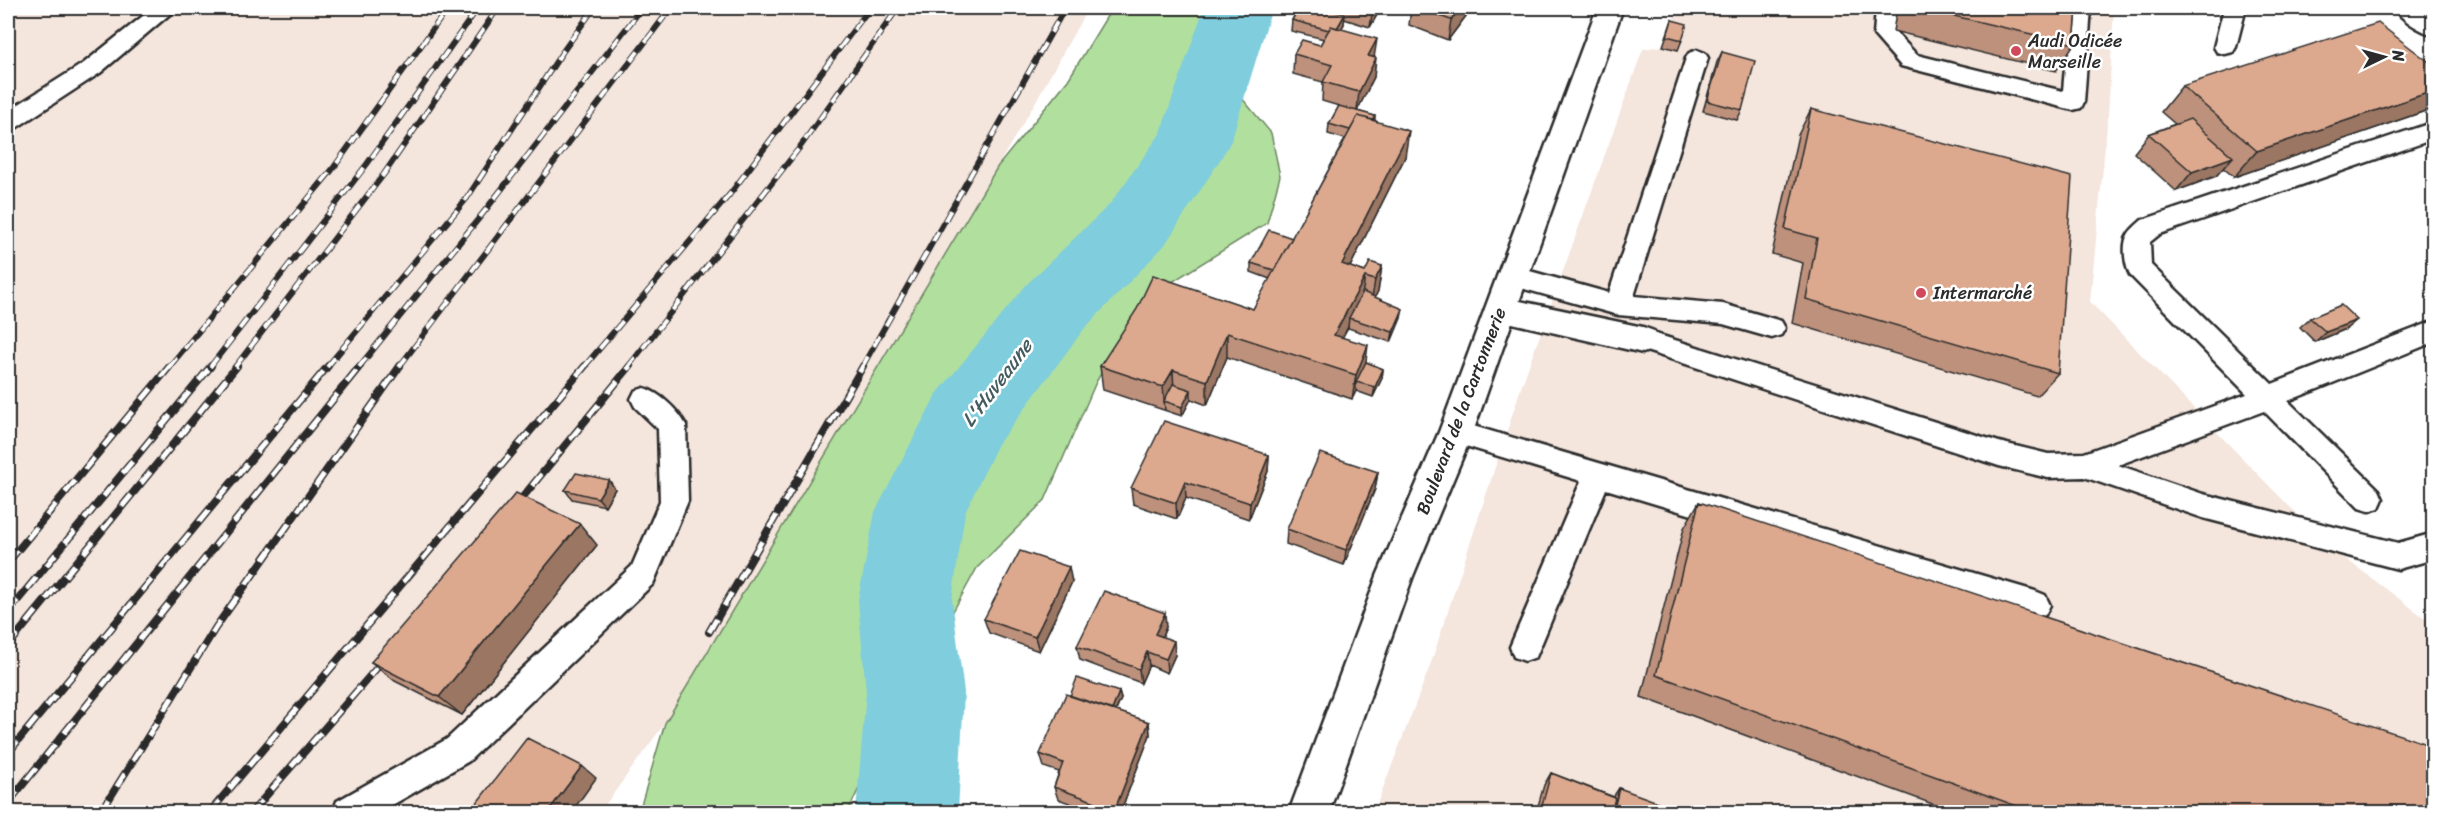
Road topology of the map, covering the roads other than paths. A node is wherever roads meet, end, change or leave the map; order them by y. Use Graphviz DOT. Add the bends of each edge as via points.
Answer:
graph roads {
  1 [pos="166,8"];
  2 [pos="1610,8"];
  3 [pos="1887,8"];
  4 [pos="2080,8"];
  5 [pos="2235,8"];
  6 [pos="2406,8"];
  7 [pos="2433,28"];
  8 [pos="2225,47"];
  9 [pos="1696,58"];
  10 [pos="8,122"];
  11 [pos="2433,130"];
  12 [pos="1512,276"];
  13 [pos="1618,305"];
  14 [pos="1501,309"];
  15 [pos="1772,328"];
  16 [pos="2433,332"];
  17 [pos="1643,340"];
  18 [pos="2266,396"];
  19 [pos="644,399"];
  20 [pos="1456,432"];
  21 [pos="2084,465"];
  22 [pos="1598,474"];
  23 [pos="2369,499"];
  24 [pos="2433,546"];
  25 [pos="2036,605"];
  26 [pos="1525,647"];
  27 [pos="349,813"];
  28 [pos="1309,813"];
  1 -- 10 [label="lane" via="92,68"];
  2 -- 12 [label="main road, Boulevard de la Cartonnerie"];
  3 -- 4 [label="lane" via="1885,35 1909,61 2073,102"];
  5 -- 8 [label="lane"];
  6 -- 7 [label="lane"];
  9 -- 13 [label="lane"];
  11 -- 18 [label="lane" via="2151,228 2138,239 2139,268"];
  12 -- 13 [label="lane"];
  12 -- 14 [label="main road, Boulevard de la Cartonnerie"];
  13 -- 15 [label="lane" via="1723,314"];
  14 -- 17 [label="main road"];
  14 -- 20 [label="main road, Boulevard de la Cartonnerie"];
  16 -- 18 [label="lane"];
  17 -- 21 [label="lane" via="1999,454 2048,466"];
  18 -- 21 [label="lane" via="2206,422"];
  18 -- 23 [label="lane"];
  19 -- 27 [label="lane" via="672,426 674,501 643,575 459,750"];
  20 -- 22 [label="lane"];
  20 -- 28 [label="main road, Boulevard de la Cartonnerie" via="1395,576"];
  21 -- 24 [label="lane" via="2203,506 2398,556"];
  22 -- 25 [label="lane"];
  22 -- 26 [label="lane"];
}
